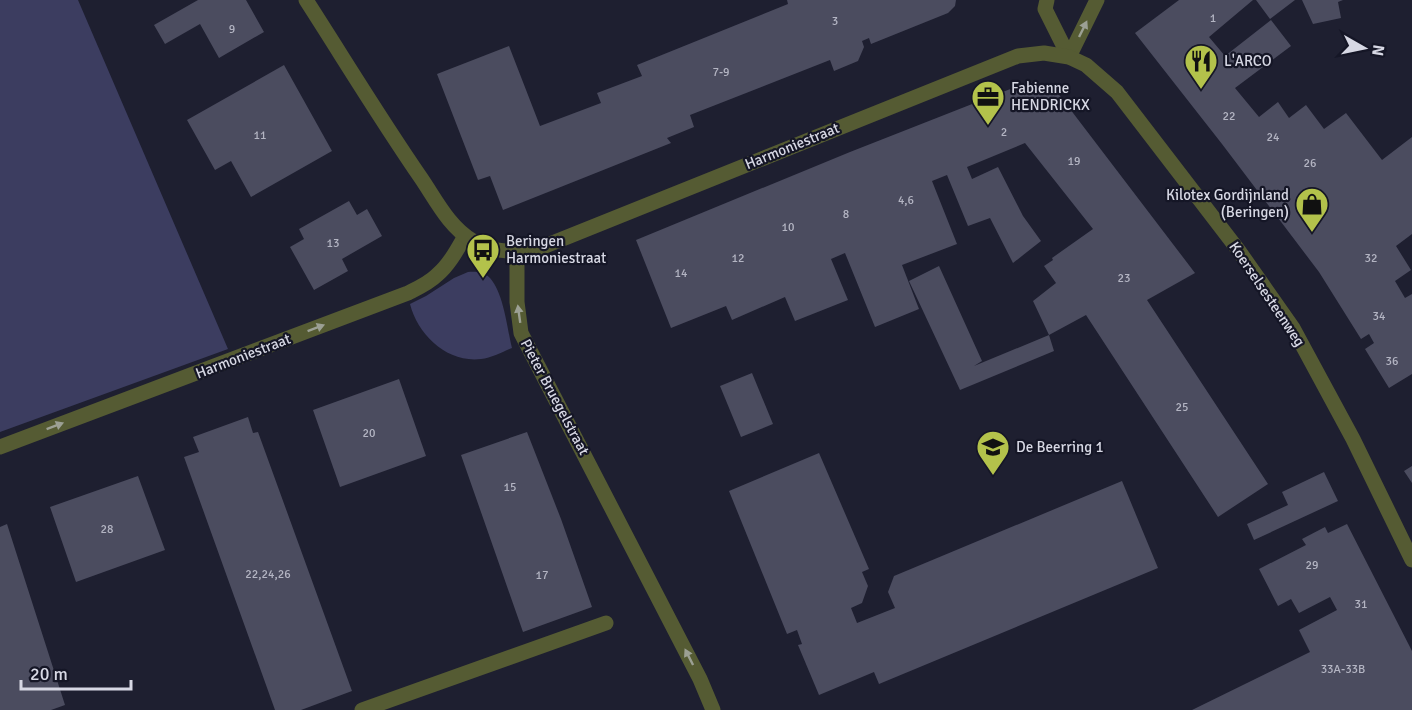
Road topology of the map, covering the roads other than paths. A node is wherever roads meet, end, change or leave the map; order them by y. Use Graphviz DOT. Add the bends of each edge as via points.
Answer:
graph roads {
  1 [pos="306,0"];
  2 [pos="1047,0"];
  3 [pos="1097,0"];
  4 [pos="1070,57"];
  5 [pos="465,236"];
  6 [pos="517,252"];
  7 [pos="0,447"];
  8 [pos="1412,560"];
  9 [pos="606,623"];
  10 [pos="362,710"];
  11 [pos="713,710"];
  1 -- 5 [label="street" via="408,159"];
  2 -- 4 [label="street" via="1045,9"];
  4 -- 3 [label="street, one-way"];
  4 -- 6 [label="street, Harmoniestraat" via="1044,53 1018,56 540,248"];
  4 -- 8 [label="street, Koerselsesteenweg" via="1086,65 1117,92 1293,328"];
  5 -- 6 [label="street" via="487,248"];
  7 -- 5 [label="street, Harmoniestraat, one-way" via="408,293 437,276"];
  11 -- 6 [label="street, Pieter Bruegelstraat, one-way" via="521,333"];
  9 -- 10 [label="street"];
}
